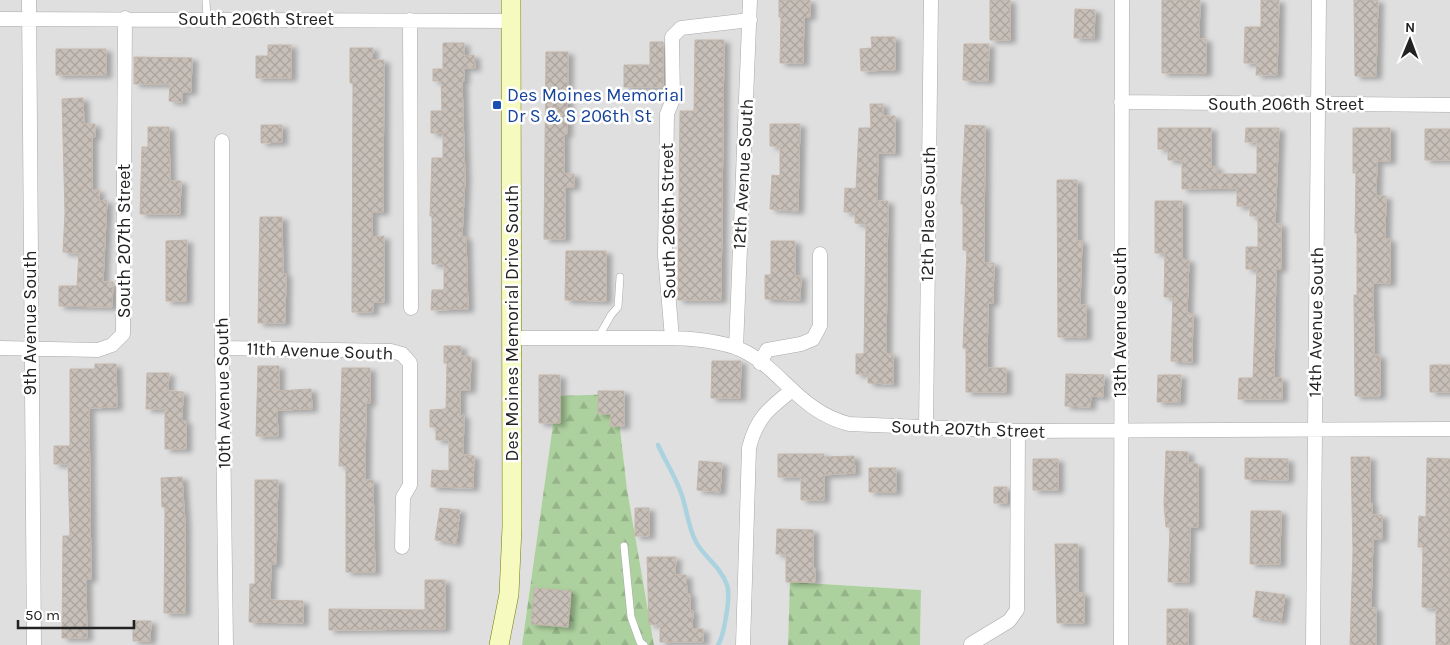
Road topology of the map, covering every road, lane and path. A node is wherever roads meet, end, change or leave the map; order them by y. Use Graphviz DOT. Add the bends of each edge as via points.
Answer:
graph roads {
  1 [pos="29,0"];
  2 [pos="206,0"];
  3 [pos="511,0"];
  4 [pos="750,0"];
  5 [pos="931,0"];
  6 [pos="1122,0"];
  7 [pos="1319,0"];
  8 [pos="125,18"];
  9 [pos="0,19"];
  10 [pos="29,19"];
  11 [pos="207,19"];
  12 [pos="410,20"];
  13 [pos="750,20"];
  14 [pos="511,22"];
  15 [pos="1121,102"];
  16 [pos="1319,104"];
  17 [pos="1450,105"];
  18 [pos="222,142"];
  19 [pos="820,254"];
  20 [pos="620,277"];
  21 [pos="411,308"];
  22 [pos="512,338"];
  23 [pos="598,338"];
  24 [pos="672,338"];
  25 [pos="0,348"];
  26 [pos="222,348"];
  27 [pos="736,348"];
  28 [pos="30,349"];
  29 [pos="760,363"];
  30 [pos="791,391"];
  31 [pos="926,428"];
  32 [pos="1450,429"];
  33 [pos="1314,430"];
  34 [pos="1018,432"];
  35 [pos="1120,432"];
  36 [pos="624,546"];
  37 [pos="402,547"];
  38 [pos="971,644"];
  39 [pos="34,645"];
  40 [pos="226,645"];
  41 [pos="499,645"];
  42 [pos="644,645"];
  43 [pos="743,645"];
  44 [pos="1121,645"];
  45 [pos="1313,645"];
  1 -- 10 [label="street, 9th Avenue South"];
  2 -- 11 [label="lane"];
  3 -- 14 [label="main road, Des Moines Memorial Drive South"];
  4 -- 13 [label="street, 12th Avenue South"];
  5 -- 31 [label="street, 12th Place South"];
  6 -- 15 [label="street, 13th Avenue South"];
  7 -- 16 [label="street, 14th Avenue South"];
  8 -- 10 [label="street, South 206th Street"];
  8 -- 11 [label="street, South 206th Street"];
  8 -- 28 [label="street, South 207th Street" via="123,334 112,345 98,350"];
  9 -- 10 [label="street, South 206th Street"];
  10 -- 28 [label="street, 9th Avenue South"];
  11 -- 12 [label="street, South 206th Street"];
  12 -- 14 [label="street, South 206th Street"];
  12 -- 21 [label="street"];
  13 -- 24 [label="street, South 206th Street" via="681,28 672,37 673,99 667,114 665,256"];
  13 -- 27 [label="street, 12th Avenue South"];
  14 -- 22 [label="main road, Des Moines Memorial Drive South"];
  15 -- 16 [label="street, South 206th Street"];
  15 -- 35 [label="street, 13th Avenue South"];
  16 -- 17 [label="street, South 206th Street"];
  16 -- 33 [label="street, 14th Avenue South"];
  18 -- 26 [label="street, 10th Avenue South"];
  19 -- 29 [label="street" via="820,326 813,339 767,350"];
  20 -- 23 [label="lane" via="618,307"];
  22 -- 23 [label="street, South 207th Street"];
  22 -- 41 [label="main road, Des Moines Memorial Drive South" via="509,594"];
  23 -- 24 [label="street, South 207th Street"];
  24 -- 27 [label="street, South 207th Street"];
  25 -- 28 [label="street, South 207th Street"];
  26 -- 37 [label="street, 11th Avenue South" via="391,351 402,354 410,364 410,485 402,497"];
  26 -- 40 [label="street, 10th Avenue South"];
  27 -- 29 [label="street, South 207th Street"];
  28 -- 39 [label="street, 9th Avenue South"];
  29 -- 30 [label="street, South 207th Street"];
  30 -- 31 [label="street, South 207th Street" via="833,420 849,424"];
  30 -- 43 [label="street" via="761,416 749,448"];
  31 -- 34 [label="street, South 207th Street"];
  32 -- 33 [label="street, South 207th Street"];
  33 -- 35 [label="street, South 207th Street"];
  33 -- 45 [label="street, 14th Avenue South"];
  34 -- 35 [label="street, South 207th Street"];
  34 -- 38 [label="street" via="1017,610 1009,621"];
  35 -- 44 [label="street, 13th Avenue South"];
  36 -- 42 [label="lane" via="631,618"];
}
